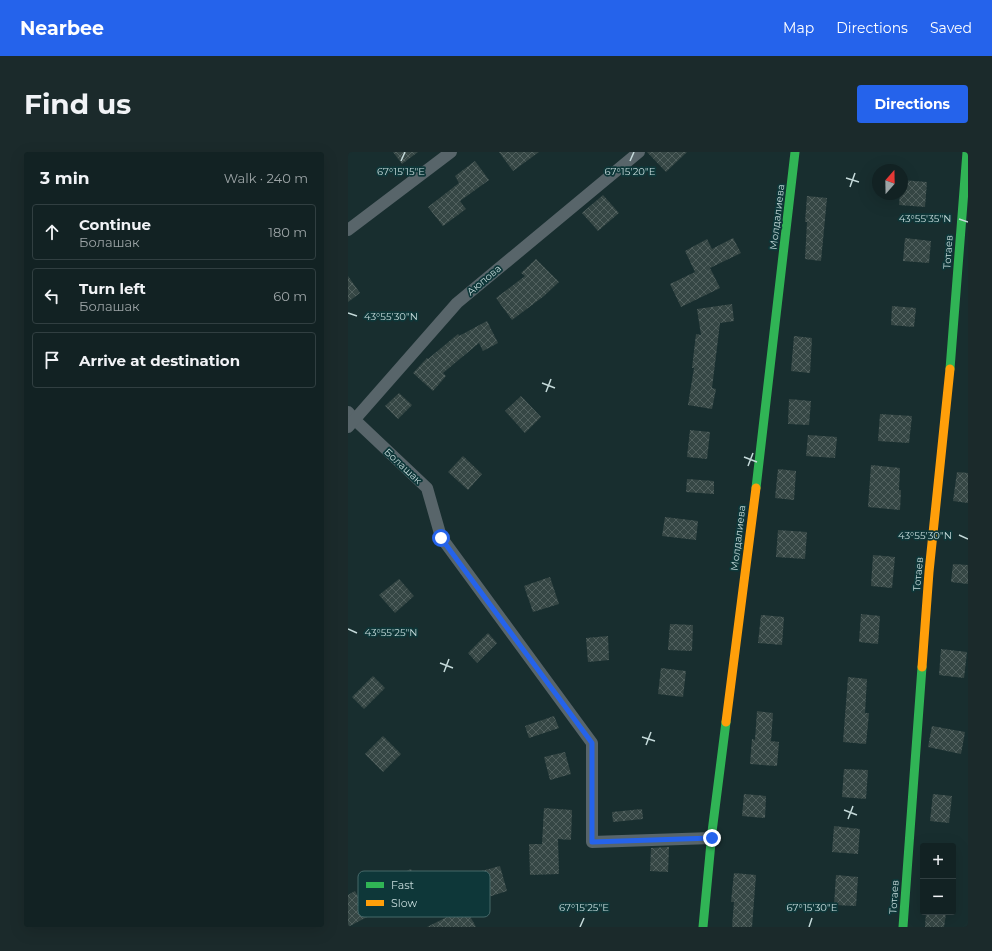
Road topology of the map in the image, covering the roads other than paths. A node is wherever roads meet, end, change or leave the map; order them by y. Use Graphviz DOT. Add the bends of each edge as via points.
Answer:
graph roads {
  1 [pos="451,152"];
  2 [pos="639,152"];
  3 [pos="795,152"];
  4 [pos="967,152"];
  5 [pos="348,230"];
  6 [pos="350,420"];
  7 [pos="712,838"];
  8 [pos="703,927"];
  9 [pos="903,927"];
  1 -- 5 [label="street"];
  2 -- 6 [label="street, Аюпова" via="457,303"];
  3 -- 7 [label="street, Молдалиева"];
  4 -- 9 [label="street, Тотаев" via="951,356 929,572"];
  6 -- 7 [label="street, Болашак" via="427,488 441,538 592,743 592,842"];
  7 -- 8 [label="street, Молдалиева"];
}
